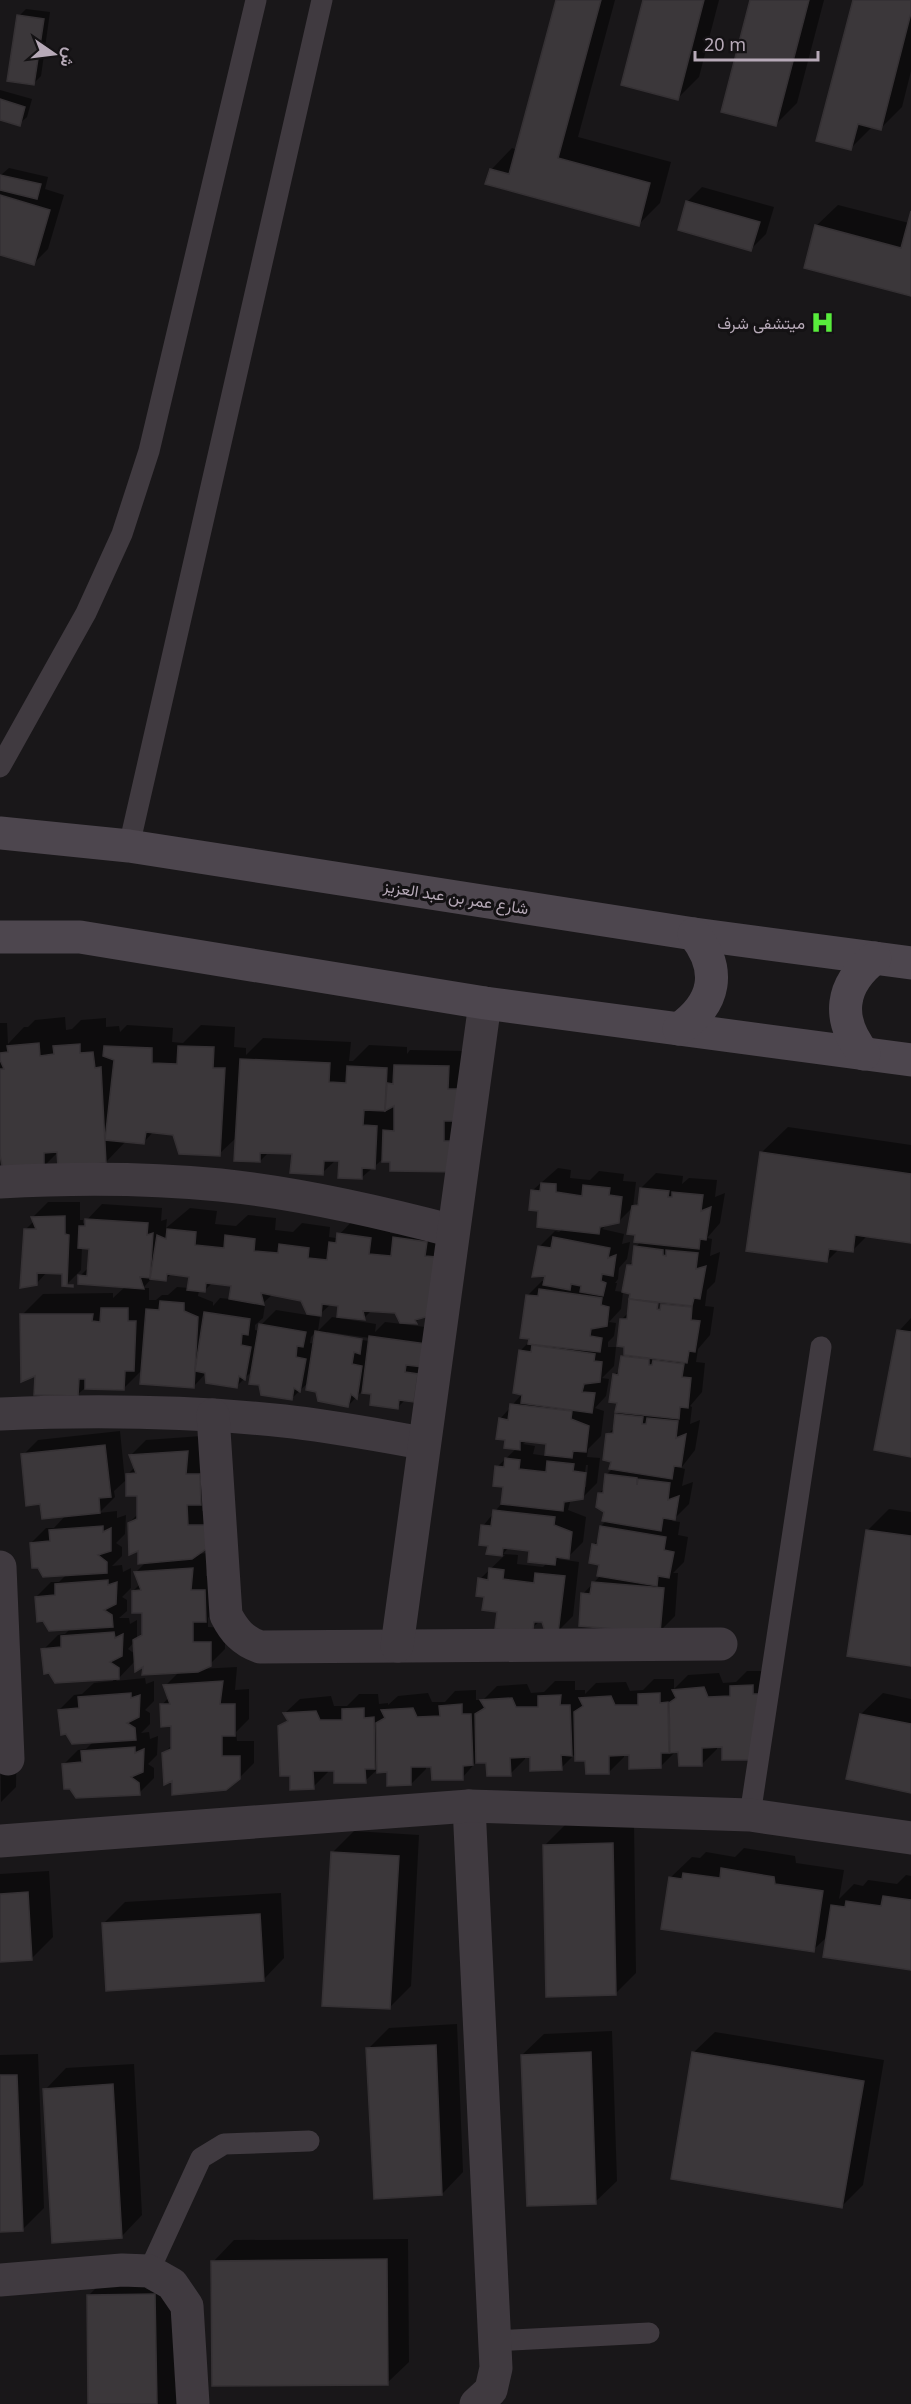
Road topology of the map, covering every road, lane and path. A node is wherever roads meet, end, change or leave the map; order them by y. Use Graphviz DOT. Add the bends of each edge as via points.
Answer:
graph roads {
  1 [pos="256,0"];
  2 [pos="322,0"];
  3 [pos="0,767"];
  4 [pos="0,833"];
  5 [pos="129,846"];
  6 [pos="694,934"];
  7 [pos="0,937"];
  8 [pos="875,958"];
  9 [pos="911,963"];
  10 [pos="485,1003"];
  11 [pos="679,1029"];
  12 [pos="864,1054"];
  13 [pos="911,1060"];
  14 [pos="0,1182"];
  15 [pos="453,1231"];
  16 [pos="821,1347"];
  17 [pos="0,1414"];
  18 [pos="213,1415"];
  19 [pos="424,1443"];
  20 [pos="0,1567"];
  21 [pos="722,1644"];
  22 [pos="397,1646"];
  23 [pos="8,1759"];
  24 [pos="469,1806"];
  25 [pos="750,1815"];
  26 [pos="911,1838"];
  27 [pos="0,1841"];
  28 [pos="309,2141"];
  29 [pos="149,2271"];
  30 [pos="0,2280"];
  31 [pos="649,2333"];
  32 [pos="494,2342"];
  33 [pos="193,2404"];
  34 [pos="476,2404"];
  1 -- 3 [label="lane" via="149,451 122,534 86,613"];
  2 -- 5 [label="lane"];
  4 -- 5 [label="street, شارع عمر بن عبد العزيز"];
  5 -- 6 [label="street, شارع عمر بن عبد العزيز"];
  6 -- 8 [label="street, شارع عمر بن عبد العزيز"];
  6 -- 11 [label="street" via="704,947 712,977 703,1008"];
  7 -- 10 [label="street" via="80,937"];
  8 -- 9 [label="street, شارع عمر بن عبد العزيز"];
  8 -- 12 [label="street" via="853,980 845,1011 854,1041"];
  10 -- 11 [label="street"];
  10 -- 15 [label="street"];
  11 -- 12 [label="street"];
  12 -- 13 [label="street"];
  14 -- 15 [label="street" via="75,1179 221,1185 377,1212"];
  15 -- 19 [label="street"];
  16 -- 25 [label="lane"];
  17 -- 18 [label="street" via="140,1411"];
  18 -- 19 [label="street" via="284,1421"];
  18 -- 22 [label="street" via="226,1615 231,1626 248,1643 260,1647"];
  19 -- 22 [label="street"];
  20 -- 23 [label="street"];
  21 -- 22 [label="street"];
  24 -- 25 [label="street"];
  24 -- 27 [label="street"];
  24 -- 32 [label="street"];
  25 -- 26 [label="street"];
  28 -- 29 [label="lane" via="224,2144 201,2158"];
  29 -- 30 [label="street"];
  29 -- 33 [label="street" via="172,2284 187,2306"];
  31 -- 32 [label="lane"];
  32 -- 34 [label="street" via="496,2368 491,2390"];
}
